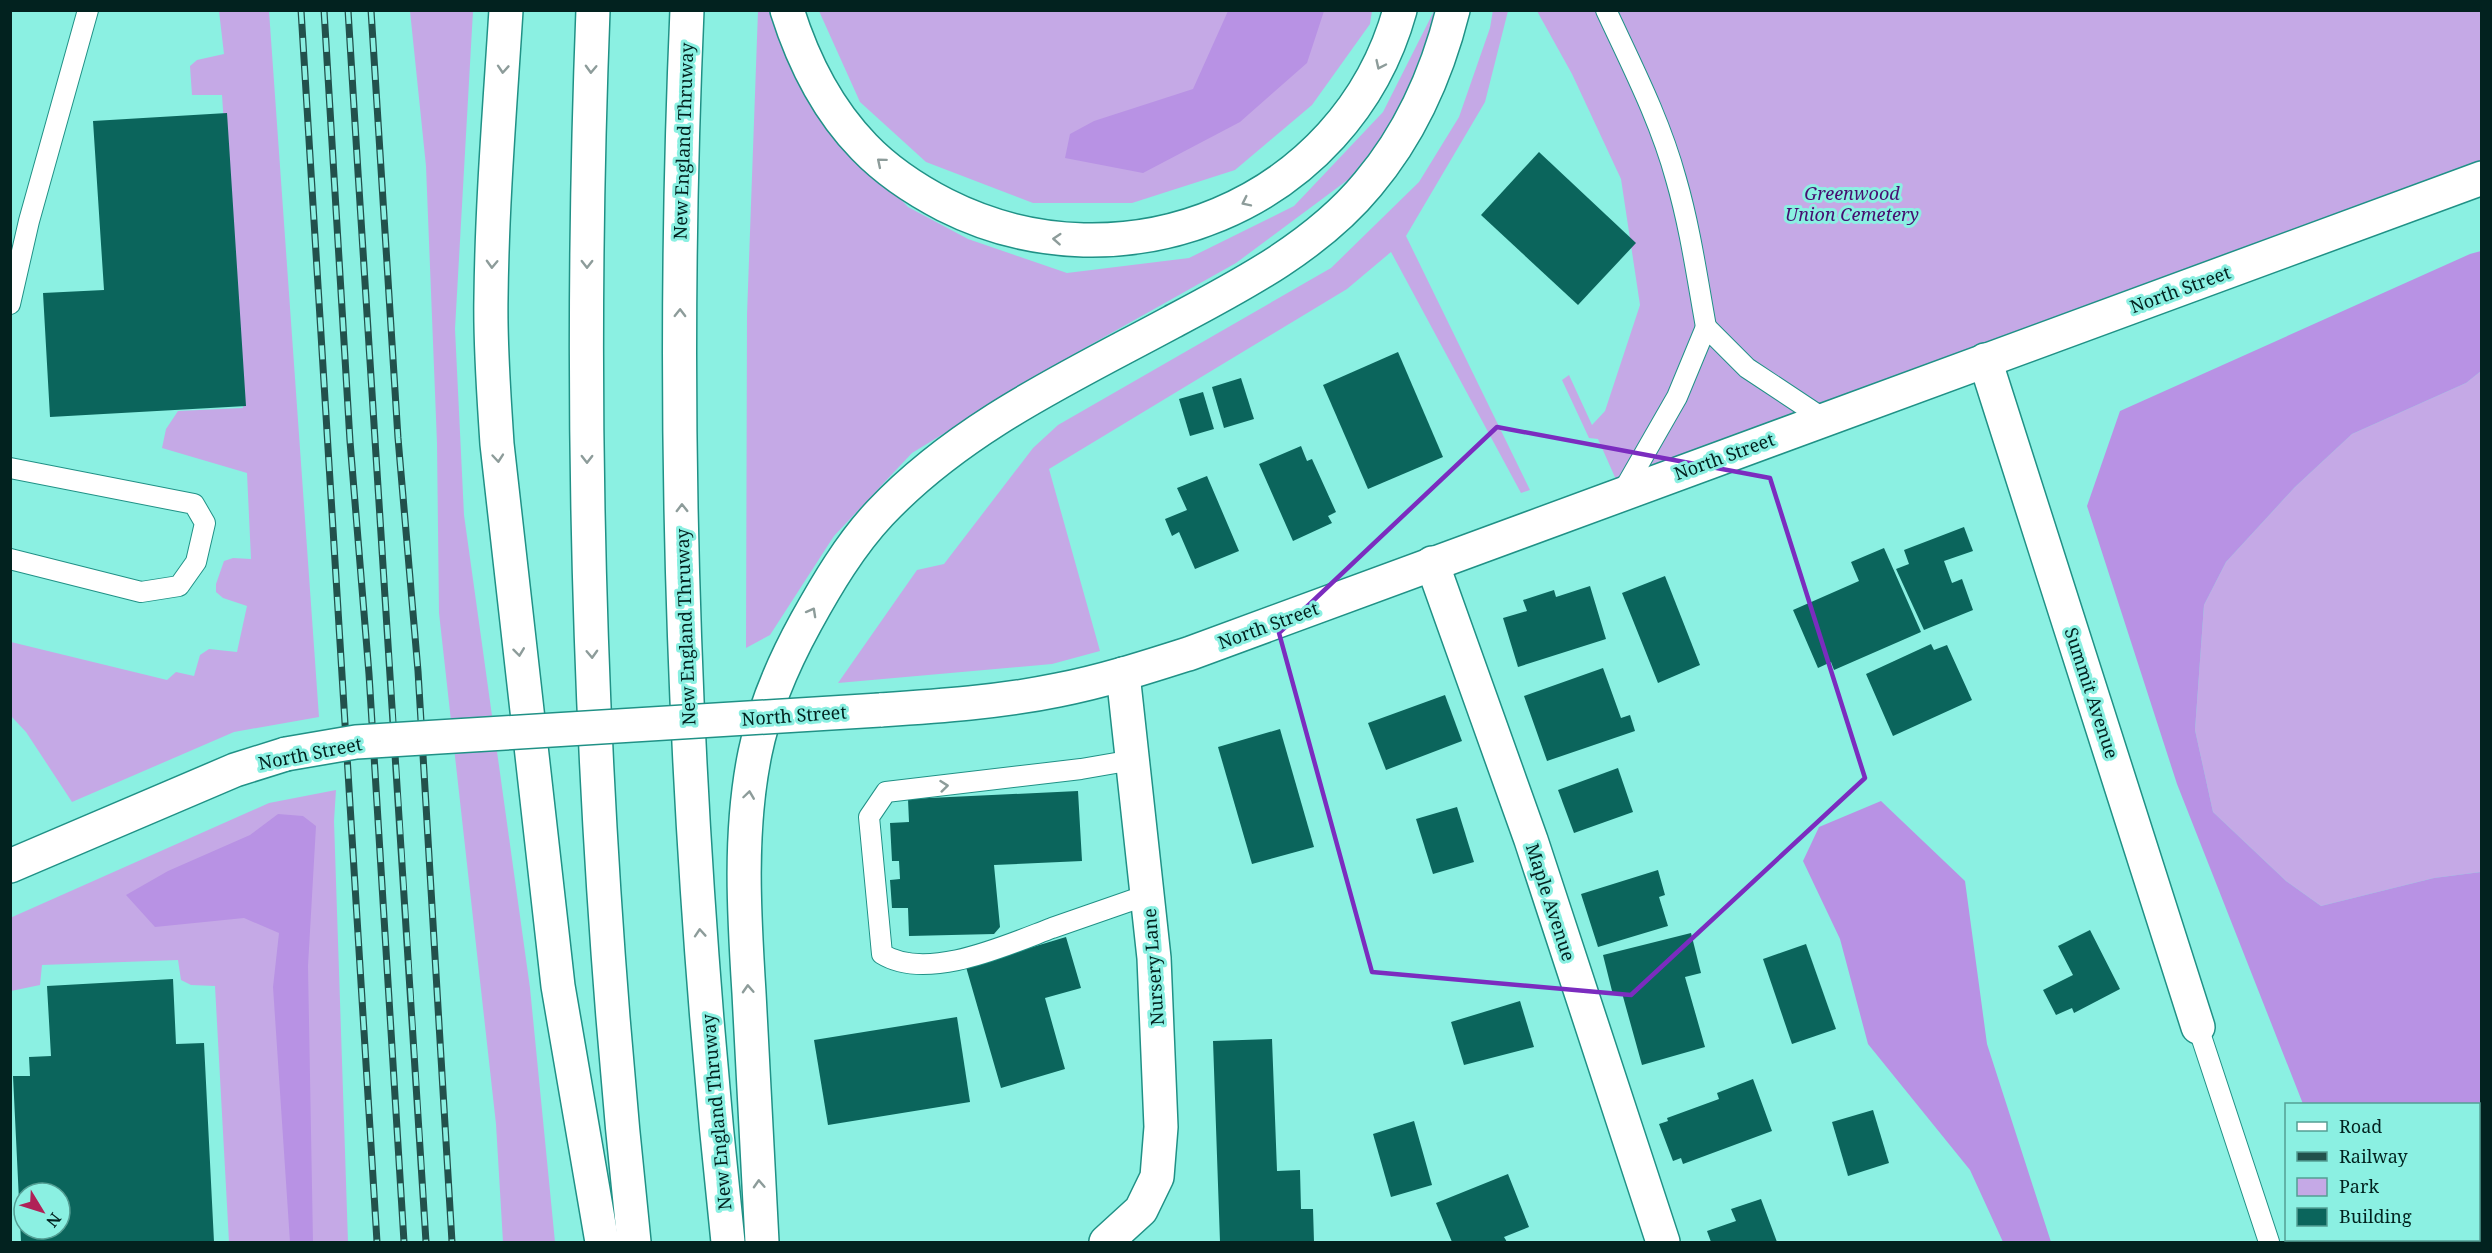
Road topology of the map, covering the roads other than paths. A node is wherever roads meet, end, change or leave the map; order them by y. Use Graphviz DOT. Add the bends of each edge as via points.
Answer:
graph roads {
  1 [pos="88,10"];
  2 [pos="506,10"];
  3 [pos="593,10"];
  4 [pos="687,10"];
  5 [pos="787,10"];
  6 [pos="1400,10"];
  7 [pos="1453,10"];
  8 [pos="1606,10"];
  9 [pos="2481,178"];
  10 [pos="10,304"];
  11 [pos="1706,327"];
  12 [pos="1985,360"];
  13 [pos="1824,419"];
  14 [pos="10,468"];
  15 [pos="1622,493"];
  16 [pos="10,559"];
  17 [pos="1432,563"];
  18 [pos="1123,674"];
  19 [pos="1133,760"];
  20 [pos="10,866"];
  21 [pos="1147,895"];
  22 [pos="2198,1027"];
  23 [pos="602,1242"];
  24 [pos="634,1242"];
  25 [pos="728,1242"];
  26 [pos="762,1242"];
  27 [pos="1106,1242"];
  28 [pos="1664,1242"];
  29 [pos="2269,1242"];
  1 -- 10 [label="lane"];
  2 -- 23 [label="main road, one-way" via="491,300 497,444 558,986"];
  3 -- 24 [label="main road, one-way" via="587,226 589,568 601,856"];
  25 -- 4 [label="main road, New England Thruway, one-way" via="705,1002 686,684 679,376"];
  6 -- 5 [label="main road, one-way" via="1393,37 1375,76 1352,112 1320,149 1288,176 1253,198 1168,232 1085,241 1046,238 987,223 932,198 900,178 865,148 837,115 813,75"];
  26 -- 7 [label="main road, one-way" via="745,918 747,810 755,751 774,693 819,597 879,515 959,443 1050,388 1236,287 1329,224 1367,186 1398,145 1423,100"];
  8 -- 11 [label="lane" via="1655,116 1676,178"];
  9 -- 12 [label="main road, North Street"];
  11 -- 13 [label="lane" via="1747,368"];
  11 -- 15 [label="lane" via="1677,397"];
  12 -- 13 [label="main road, North Street"];
  12 -- 22 [label="main road, Summit Avenue"];
  13 -- 15 [label="main road, North Street"];
  14 -- 16 [label="lane" via="194,504 205,523 196,562 178,586 141,592"];
  15 -- 17 [label="main road, North Street"];
  17 -- 18 [label="main road, North Street" via="1266,627"];
  17 -- 28 [label="main road, Maple Avenue" via="1531,840"];
  18 -- 19 [label="main road, Nursery Lane"];
  18 -- 20 [label="main road, North Street, bridge" via="1058,690 952,706 356,742 286,754 235,770"];
  19 -- 21 [label="main road, Nursery Lane"];
  21 -- 19 [label="lane, one-way" via="989,953 927,964 896,962 882,954 869,817 886,792"];
  21 -- 27 [label="main road, Nursery Lane" via="1154,958 1161,1127 1157,1177 1141,1210"];
  22 -- 29 [label="lane"];
}
